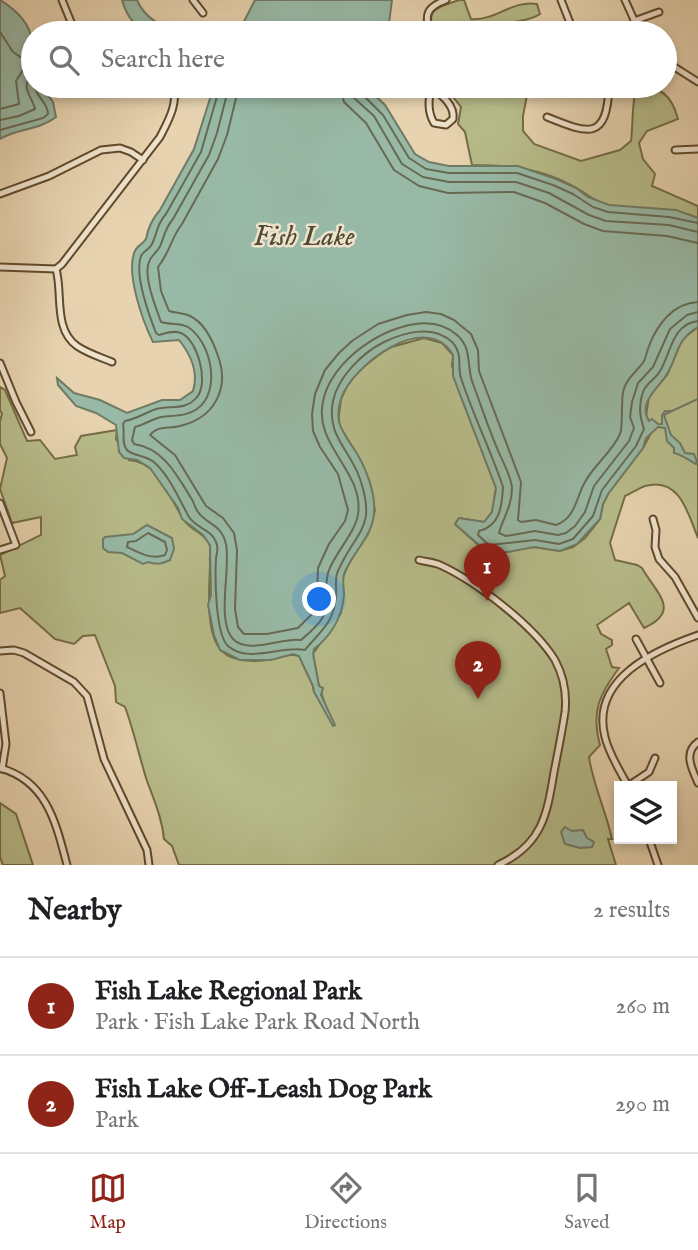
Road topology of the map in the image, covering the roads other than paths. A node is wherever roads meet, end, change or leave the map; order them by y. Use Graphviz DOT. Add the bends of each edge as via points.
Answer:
graph roads {
  1 [pos="62,0"];
  2 [pos="192,0"];
  3 [pos="446,0"];
  4 [pos="561,0"];
  5 [pos="625,0"];
  6 [pos="659,12"];
  7 [pos="203,13"];
  8 [pos="71,21"];
  9 [pos="427,21"];
  10 [pos="569,21"];
  11 [pos="634,21"];
  12 [pos="677,69"];
  13 [pos="698,82"];
  14 [pos="174,98"];
  15 [pos="429,98"];
  16 [pos="444,98"];
  17 [pos="608,98"];
  18 [pos="547,117"];
  19 [pos="698,149"];
  20 [pos="675,150"];
  21 [pos="143,160"];
  22 [pos="0,194"];
  23 [pos="0,267"];
  24 [pos="56,269"];
  25 [pos="112,362"];
  26 [pos="0,363"];
  27 [pos="31,432"];
  28 [pos="0,503"];
  29 [pos="653,519"];
  30 [pos="0,550"];
  31 [pos="419,560"];
  32 [pos="698,618"];
  33 [pos="698,635"];
  34 [pos="636,639"];
  35 [pos="0,651"];
  36 [pos="646,657"];
  37 [pos="660,683"];
  38 [pos="0,693"];
  39 [pos="698,742"];
  40 [pos="655,758"];
  41 [pos="1,769"];
  42 [pos="626,781"];
  43 [pos="636,781"];
  44 [pos="698,783"];
  45 [pos="651,844"];
  46 [pos="67,865"];
  47 [pos="149,865"];
  48 [pos="498,865"];
  49 [pos="657,865"];
  1 -- 8 [label="street"];
  2 -- 7 [label="street"];
  3 -- 9 [label="street" via="433,5"];
  4 -- 10 [label="street"];
  5 -- 11 [label="street"];
  6 -- 11 [label="street"];
  12 -- 13 [label="street"];
  14 -- 21 [label="street" via="160,137"];
  15 -- 16 [label="street" via="430,116 436,124 446,125 453,119 453,111"];
  17 -- 18 [label="street" via="607,113 591,129"];
  19 -- 20 [label="street"];
  21 -- 22 [label="street" via="120,148 101,150"];
  21 -- 24 [label="street"];
  23 -- 24 [label="street"];
  24 -- 25 [label="street" via="66,335 76,345"];
  26 -- 27 [label="street"];
  28 -- 30 [label="street" via="16,545"];
  29 -- 32 [label="street" via="657,555"];
  31 -- 48 [label="street" via="438,564 509,611 550,653 562,677 565,712 545,818 530,844"];
  33 -- 36 [label="street"];
  34 -- 36 [label="street"];
  35 -- 47 [label="street" via="24,653 84,691 104,759 147,850"];
  36 -- 37 [label="street"];
  36 -- 42 [label="street" via="613,688 604,711 607,743"];
  38 -- 41 [label="street" via="6,744"];
  39 -- 44 [label="street" via="689,754"];
  40 -- 43 [label="street" via="649,772"];
  41 -- 46 [label="street" via="21,776 40,793 54,820"];
  45 -- 49 [label="street"];
}
